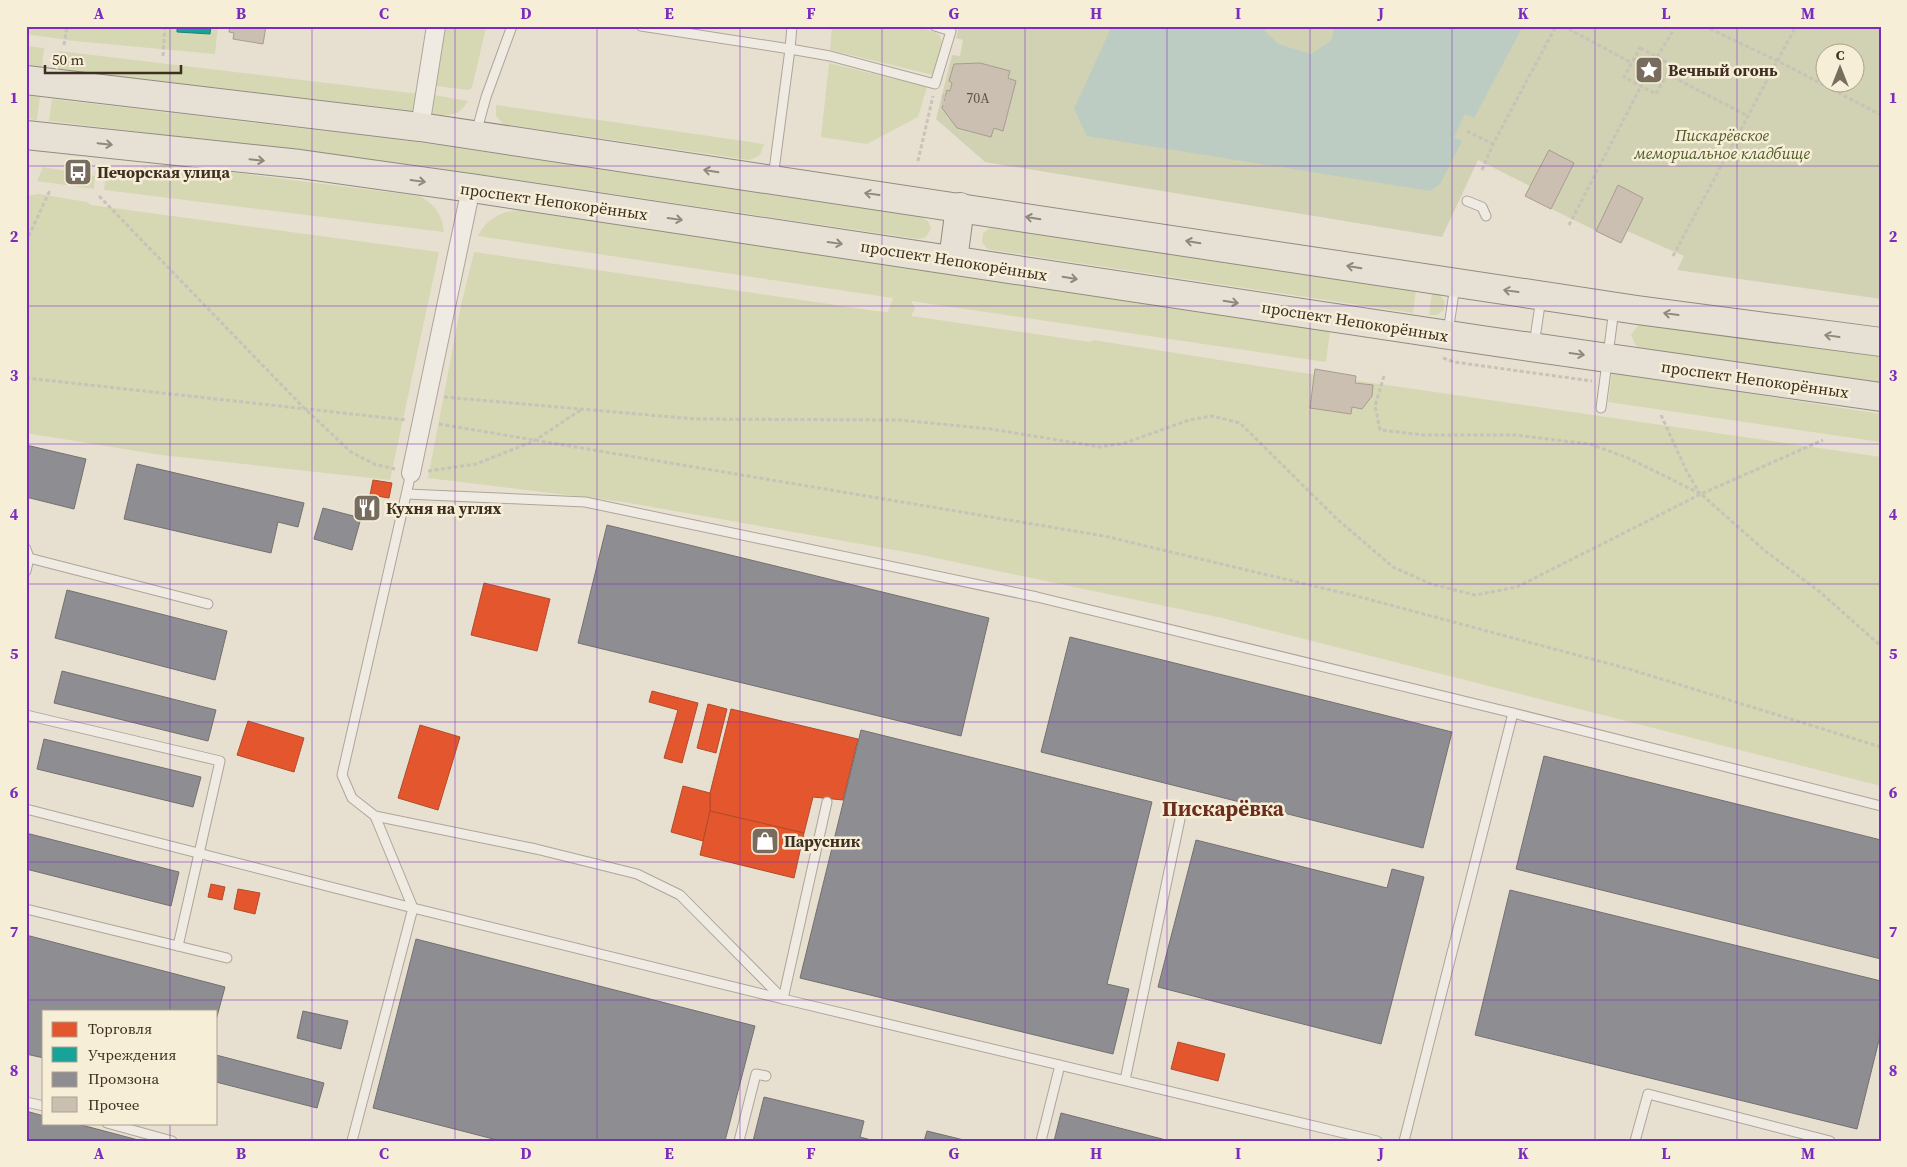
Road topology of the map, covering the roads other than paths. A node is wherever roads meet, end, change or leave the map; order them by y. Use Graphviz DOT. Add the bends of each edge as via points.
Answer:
graph roads {
  1 [pos="436,26"];
  2 [pos="512,26"];
  3 [pos="641,26"];
  4 [pos="792,26"];
  5 [pos="936,26"];
  6 [pos="790,49"];
  7 [pos="26,80"];
  8 [pos="420,127"];
  9 [pos="26,135"];
  10 [pos="476,136"];
  11 [pos="772,180"];
  12 [pos="471,188"];
  13 [pos="1467,201"];
  14 [pos="960,207"];
  15 [pos="1486,216"];
  16 [pos="952,260"];
  17 [pos="1456,283"];
  18 [pos="1542,295"];
  19 [pos="1614,306"];
  20 [pos="1881,342"];
  21 [pos="1443,346"];
  22 [pos="1534,348"];
  23 [pos="1606,370"];
  24 [pos="1881,397"];
  25 [pos="1601,408"];
  26 [pos="411,473"];
  27 [pos="408,494"];
  28 [pos="28,554"];
  29 [pos="26,572"];
  30 [pos="208,604"];
  31 [pos="1513,713"];
  32 [pos="26,715"];
  33 [pos="827,802"];
  34 [pos="1881,806"];
  35 [pos="26,809"];
  36 [pos="375,816"];
  37 [pos="1180,819"];
  38 [pos="199,853"];
  39 [pos="413,908"];
  40 [pos="26,910"];
  41 [pos="178,946"];
  42 [pos="227,958"];
  43 [pos="783,998"];
  44 [pos="1060,1065"];
  45 [pos="766,1076"];
  46 [pos="1125,1080"];
  47 [pos="26,1102"];
  48 [pos="42,1106"];
  49 [pos="111,1124"];
  50 [pos="172,1141"];
  51 [pos="352,1141"];
  52 [pos="739,1141"];
  53 [pos="1041,1141"];
  54 [pos="1377,1141"];
  55 [pos="1404,1141"];
  56 [pos="1635,1141"];
  57 [pos="1830,1141"];
  1 -- 8 [label="street"];
  2 -- 10 [label="lane" via="486,97"];
  3 -- 6 [label="lane"];
  4 -- 6 [label="lane"];
  5 -- 6 [label="lane" via="952,31 936,84 830,56"];
  6 -- 11 [label="lane"];
  7 -- 8 [label="main road"];
  8 -- 10 [label="main road"];
  9 -- 12 [label="main road, проспект Непокорённых, one-way" via="300,164"];
  11 -- 10 [label="main road, one-way"];
  14 -- 11 [label="main road, one-way"];
  12 -- 16 [label="main road, проспект Непокорённых, one-way"];
  12 -- 26 [label="street"];
  13 -- 15 [label="lane" via="1482,207"];
  14 -- 16 [label="main road"];
  17 -- 14 [label="main road, one-way"];
  16 -- 21 [label="main road, проспект Непокорённых, one-way"];
  18 -- 17 [label="main road, one-way"];
  17 -- 21 [label="lane"];
  18 -- 19 [label="main road"];
  18 -- 22 [label="lane"];
  20 -- 19 [label="main road, one-way"];
  19 -- 23 [label="lane"];
  21 -- 22 [label="main road, проспект Непокорённых"];
  22 -- 23 [label="main road, проспект Непокорённых, one-way"];
  23 -- 24 [label="main road, проспект Непокорённых"];
  23 -- 25 [label="lane"];
  26 -- 27 [label="lane"];
  27 -- 31 [label="lane" via="585,502 1036,597"];
  27 -- 36 [label="lane" via="342,775 352,798"];
  28 -- 29 [label="lane"];
  28 -- 30 [label="lane"];
  31 -- 34 [label="lane"];
  31 -- 55 [label="lane"];
  32 -- 38 [label="lane" via="220,761"];
  33 -- 43 [label="lane"];
  35 -- 38 [label="lane"];
  36 -- 39 [label="lane"];
  36 -- 43 [label="lane" via="536,849 637,874 680,895"];
  37 -- 46 [label="lane"];
  38 -- 39 [label="lane"];
  38 -- 41 [label="lane"];
  39 -- 43 [label="lane"];
  39 -- 51 [label="lane"];
  40 -- 41 [label="lane"];
  41 -- 42 [label="lane"];
  43 -- 44 [label="lane"];
  44 -- 46 [label="lane"];
  44 -- 53 [label="lane"];
  45 -- 52 [label="lane" via="756,1074"];
  46 -- 54 [label="lane"];
  47 -- 48 [label="lane"];
  49 -- 50 [label="lane"];
  56 -- 57 [label="lane" via="1648,1094"];
}
